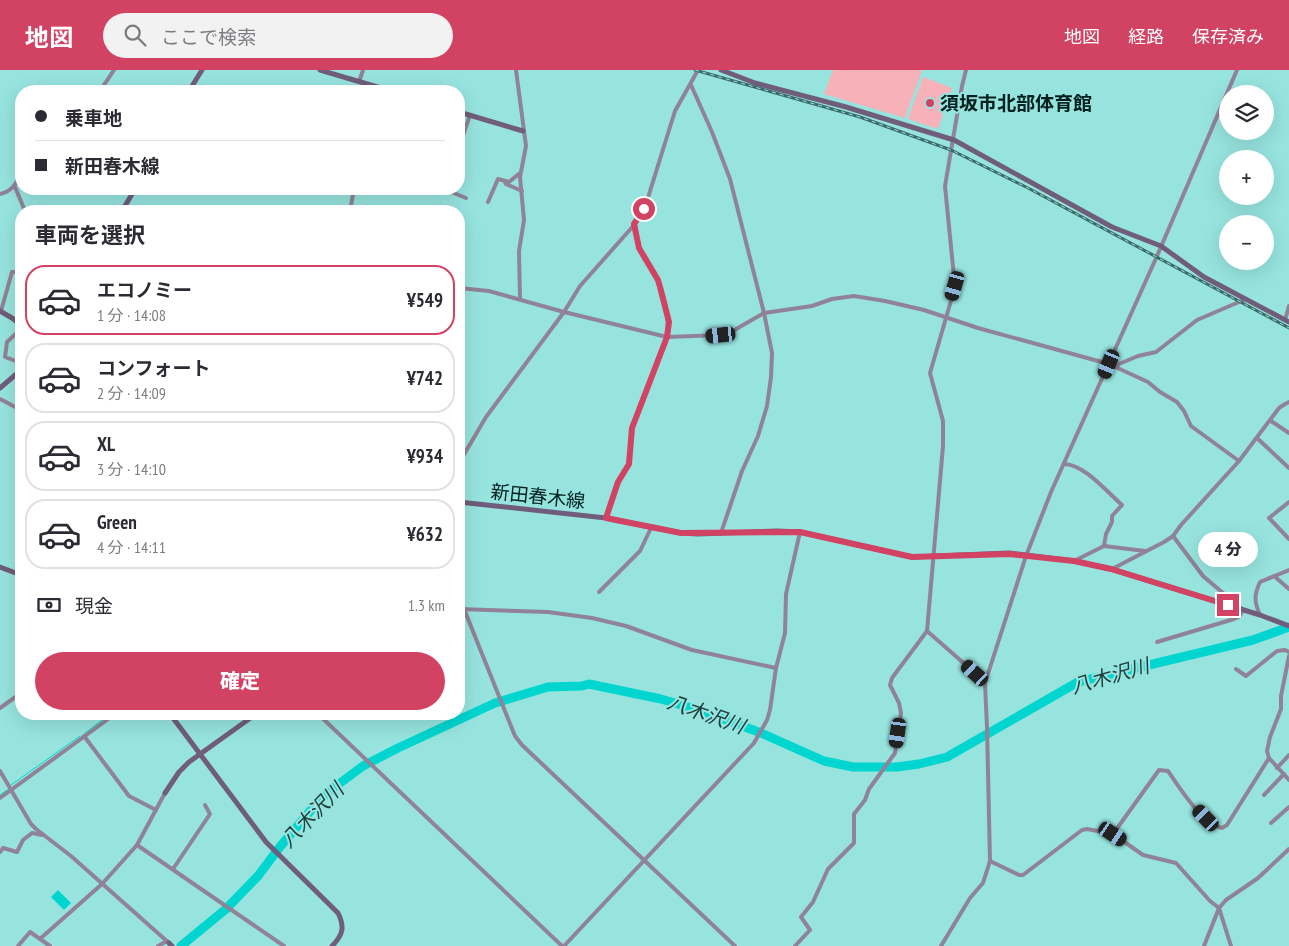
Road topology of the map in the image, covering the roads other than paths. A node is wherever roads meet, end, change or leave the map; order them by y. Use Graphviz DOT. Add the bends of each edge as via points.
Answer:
graph roads {
  1 [pos="114,70"];
  2 [pos="202,70"];
  3 [pos="320,70"];
  4 [pos="363,70"];
  5 [pos="516,70"];
  6 [pos="698,70"];
  7 [pos="721,70"];
  8 [pos="966,70"];
  9 [pos="1237,70"];
  10 [pos="359,82"];
  11 [pos="104,85"];
  12 [pos="193,85"];
  13 [pos="370,85"];
  14 [pos="691,85"];
  15 [pos="465,114"];
  16 [pos="470,115"];
  17 [pos="465,130"];
  18 [pos="524,131"];
  19 [pos="954,140"];
  20 [pos="520,173"];
  21 [pos="505,182"];
  22 [pos="15,187"];
  23 [pos="522,191"];
  24 [pos="0,194"];
  25 [pos="459,195"];
  26 [pos="466,198"];
  27 [pos="488,202"];
  28 [pos="634,224"];
  29 [pos="1161,246"];
  30 [pos="15,272"];
  31 [pos="465,289"];
  32 [pos="520,299"];
  33 [pos="1246,300"];
  34 [pos="1289,306"];
  35 [pos="0,311"];
  36 [pos="564,312"];
  37 [pos="764,313"];
  38 [pos="945,318"];
  39 [pos="15,321"];
  40 [pos="1287,321"];
  41 [pos="15,335"];
  42 [pos="667,337"];
  43 [pos="15,361"];
  44 [pos="1109,364"];
  45 [pos="1117,367"];
  46 [pos="15,375"];
  47 [pos="0,388"];
  48 [pos="0,399"];
  49 [pos="1289,402"];
  50 [pos="15,407"];
  51 [pos="1271,421"];
  52 [pos="1289,433"];
  53 [pos="1257,438"];
  54 [pos="465,453"];
  55 [pos="1239,461"];
  56 [pos="1064,464"];
  57 [pos="1289,468"];
  58 [pos="1289,502"];
  59 [pos="465,503"];
  60 [pos="606,518"];
  61 [pos="651,528"];
  62 [pos="800,532"];
  63 [pos="722,533"];
  64 [pos="1173,536"];
  65 [pos="1289,539"];
  66 [pos="1104,546"];
  67 [pos="1146,551"];
  68 [pos="1026,556"];
  69 [pos="932,558"];
  70 [pos="1074,561"];
  71 [pos="0,567"];
  72 [pos="1111,569"];
  73 [pos="1289,570"];
  74 [pos="15,573"];
  75 [pos="1274,576"];
  76 [pos="1289,589"];
  77 [pos="599,592"];
  78 [pos="465,609"];
  79 [pos="1243,610"];
  80 [pos="1260,615"];
  81 [pos="465,618"];
  82 [pos="1287,625"];
  83 [pos="927,631"];
  84 [pos="1158,642"];
  85 [pos="1289,652"];
  86 [pos="1289,656"];
  87 [pos="776,668"];
  88 [pos="1236,669"];
  89 [pos="984,683"];
  90 [pos="15,697"];
  91 [pos="0,708"];
  92 [pos="107,720"];
  93 [pos="175,720"];
  94 [pos="248,720"];
  95 [pos="324,720"];
  96 [pos="84,736"];
  97 [pos="201,754"];
  98 [pos="1289,755"];
  99 [pos="1268,758"];
  100 [pos="1277,768"];
  101 [pos="0,771"];
  102 [pos="1284,774"];
  103 [pos="1289,780"];
  104 [pos="10,790"];
  105 [pos="165,793"];
  106 [pos="1264,795"];
  107 [pos="0,798"];
  108 [pos="205,805"];
  109 [pos="1289,807"];
  110 [pos="156,810"];
  111 [pos="1271,823"];
  112 [pos="1113,834"];
  113 [pos="42,836"];
  114 [pos="137,845"];
  115 [pos="1289,850"];
  116 [pos="0,852"];
  117 [pos="645,860"];
  118 [pos="990,861"];
  119 [pos="173,869"];
  120 [pos="102,884"];
  121 [pos="1219,908"];
  122 [pos="41,938"];
  123 [pos="169,943"];
  124 [pos="18,946"];
  125 [pos="50,946"];
  126 [pos="158,946"];
  127 [pos="284,946"];
  128 [pos="332,946"];
  129 [pos="563,946"];
  130 [pos="735,946"];
  131 [pos="795,946"];
  132 [pos="941,946"];
  133 [pos="1204,946"];
  134 [pos="1231,946"];
  1 -- 11 [label="street"];
  2 -- 12 [label="street"];
  3 -- 10 [label="street"];
  4 -- 10 [label="street"];
  5 -- 18 [label="street"];
  6 -- 14 [label="street"];
  7 -- 19 [label="street" via="755,83"];
  8 -- 19 [label="street"];
  9 -- 29 [label="street"];
  10 -- 13 [label="street"];
  14 -- 28 [label="street" via="675,111 644,209"];
  14 -- 37 [label="street" via="730,178"];
  15 -- 16 [label="street"];
  16 -- 17 [label="street"];
  16 -- 18 [label="street"];
  18 -- 20 [label="street" via="526,146"];
  19 -- 29 [label="street" via="1112,227"];
  19 -- 38 [label="street" via="945,186 955,286"];
  20 -- 21 [label="street"];
  20 -- 23 [label="street"];
  21 -- 23 [label="street"];
  21 -- 27 [label="street" via="498,179"];
  22 -- 24 [label="street"];
  23 -- 32 [label="street" via="524,220"];
  25 -- 26 [label="street"];
  28 -- 36 [label="street" via="580,286"];
  28 -- 42 [label="street" via="639,248 658,280 669,322"];
  29 -- 33 [label="street"];
  29 -- 44 [label="street"];
  30 -- 35 [label="street" via="12,272"];
  31 -- 32 [label="street"];
  32 -- 36 [label="street"];
  33 -- 40 [label="street"];
  33 -- 45 [label="street" via="1206,315 1156,352 1138,356"];
  34 -- 40 [label="street"];
  35 -- 39 [label="street"];
  36 -- 42 [label="street"];
  36 -- 54 [label="street" via="486,417"];
  37 -- 38 [label="street" via="854,296 924,310"];
  37 -- 42 [label="street" via="721,335"];
  37 -- 63 [label="street" via="772,353 766,406"];
  38 -- 44 [label="street"];
  38 -- 69 [label="street" via="930,373 943,421"];
  41 -- 43 [label="street" via="7,342 5,357"];
  42 -- 60 [label="street" via="632,428 629,464 618,482"];
  44 -- 45 [label="street"];
  44 -- 56 [label="street"];
  45 -- 55 [label="street" via="1148,382 1177,402 1191,426"];
  46 -- 47 [label="street"];
  48 -- 50 [label="street"];
  49 -- 51 [label="street"];
  51 -- 52 [label="street"];
  51 -- 53 [label="street"];
  53 -- 55 [label="street"];
  53 -- 57 [label="street"];
  55 -- 64 [label="street"];
  56 -- 66 [label="street" via="1072,464 1095,480 1122,505 1112,516"];
  56 -- 68 [label="street"];
  58 -- 65 [label="street" via="1269,518"];
  59 -- 60 [label="street, 新田春木線"];
  60 -- 61 [label="street, 新田春木線"];
  61 -- 63 [label="street, 新田春木線" via="681,533"];
  61 -- 77 [label="street" via="640,551"];
  62 -- 63 [label="street, 新田春木線"];
  62 -- 69 [label="street, 新田春木線" via="912,557"];
  62 -- 87 [label="street" via="786,594 785,633"];
  64 -- 67 [label="street"];
  64 -- 79 [label="street" via="1202,576"];
  66 -- 67 [label="street"];
  66 -- 70 [label="street"];
  67 -- 72 [label="street"];
  68 -- 69 [label="street, 新田春木線"];
  68 -- 70 [label="street, 新田春木線"];
  68 -- 89 [label="street"];
  69 -- 83 [label="street"];
  70 -- 72 [label="street, 新田春木線"];
  71 -- 74 [label="street"];
  72 -- 79 [label="street, 新田春木線"];
  73 -- 75 [label="street"];
  75 -- 76 [label="street"];
  75 -- 80 [label="street" via="1260,582 1256,590 1255,603"];
  78 -- 87 [label="street" via="548,612 592,618 626,626 692,650"];
  79 -- 80 [label="street, 新田春木線"];
  79 -- 84 [label="street" via="1234,619"];
  80 -- 82 [label="street, 新田春木線"];
  81 -- 117 [label="street" via="515,736"];
  83 -- 89 [label="street"];
  83 -- 131 [label="street" via="890,685 901,713 895,753 854,814 854,843 828,869 813,902 801,917 810,930"];
  85 -- 88 [label="street" via="1277,651 1246,676"];
  86 -- 99 [label="street" via="1281,709 1270,737"];
  87 -- 117 [label="street" via="767,720 754,743"];
  89 -- 118 [label="street"];
  90 -- 91 [label="street"];
  92 -- 96 [label="street"];
  93 -- 97 [label="street"];
  94 -- 97 [label="street"];
  95 -- 129 [label="street"];
  96 -- 104 [label="street"];
  96 -- 110 [label="street" via="128,796"];
  97 -- 105 [label="street" via="179,772"];
  97 -- 128 [label="street" via="266,842 338,913 343,924 341,936"];
  98 -- 100 [label="street"];
  99 -- 100 [label="street"];
  99 -- 112 [label="street" via="1227,825 1222,828 1216,827 1198,811 1168,771 1159,770"];
  100 -- 102 [label="street"];
  101 -- 104 [label="street"];
  102 -- 103 [label="street"];
  102 -- 106 [label="street"];
  104 -- 107 [label="street"];
  104 -- 113 [label="street"];
  105 -- 110 [label="street"];
  108 -- 119 [label="street" via="210,814"];
  109 -- 111 [label="street"];
  110 -- 114 [label="street"];
  112 -- 118 [label="street" via="1082,830 1023,875"];
  112 -- 121 [label="street" via="1143,855 1176,863"];
  113 -- 116 [label="street" via="32,833 23,840 17,852 3,848"];
  113 -- 120 [label="street"];
  114 -- 119 [label="street"];
  114 -- 120 [label="street"];
  115 -- 121 [label="street"];
  117 -- 129 [label="street"];
  117 -- 130 [label="street"];
  118 -- 132 [label="street" via="982,883"];
  119 -- 127 [label="street"];
  120 -- 122 [label="street"];
  120 -- 123 [label="street"];
  121 -- 133 [label="street"];
  121 -- 134 [label="street"];
  122 -- 124 [label="street" via="30,932"];
  122 -- 125 [label="street"];
  123 -- 126 [label="street"];
}
